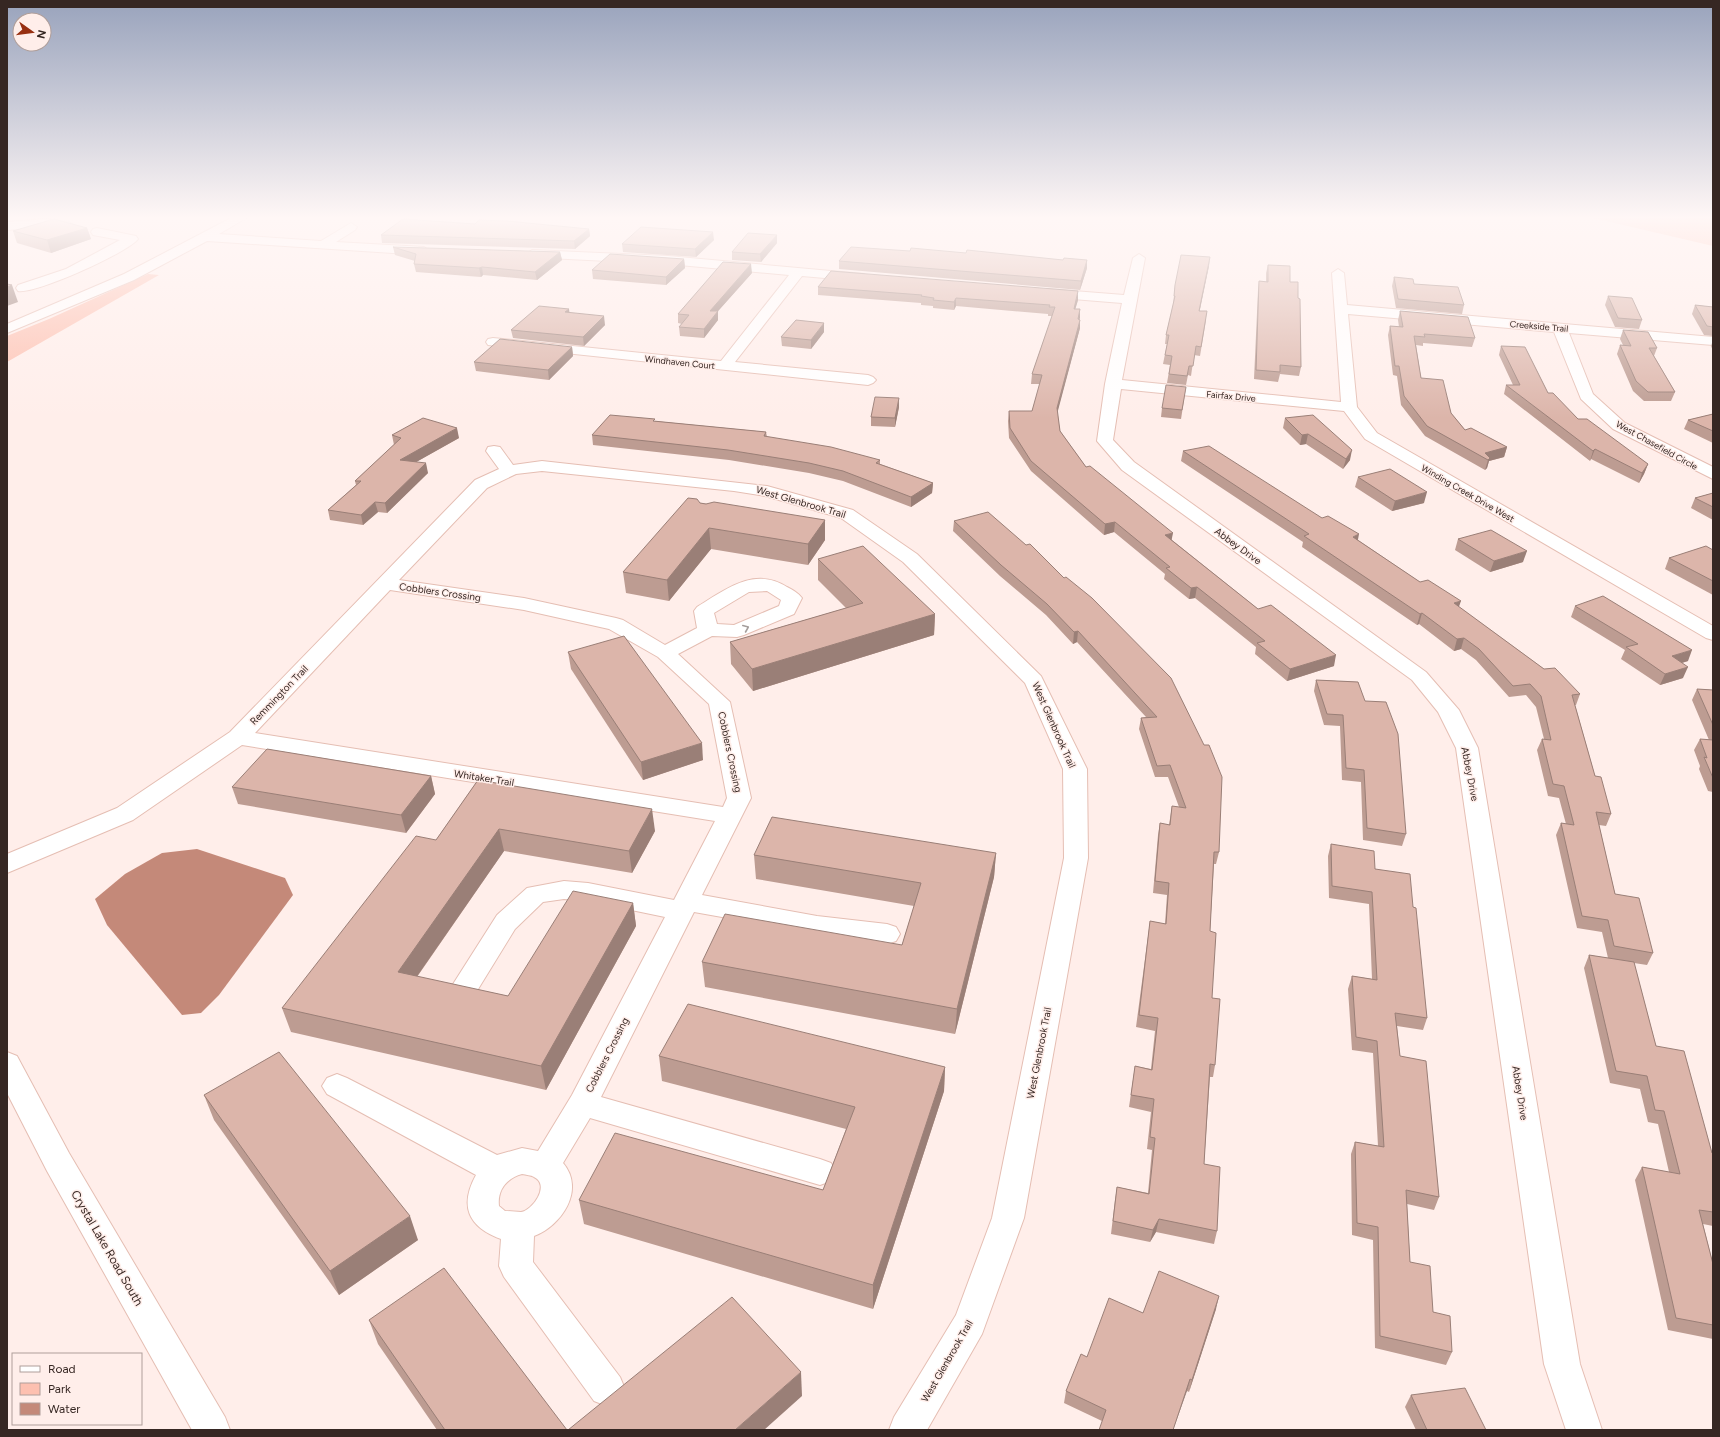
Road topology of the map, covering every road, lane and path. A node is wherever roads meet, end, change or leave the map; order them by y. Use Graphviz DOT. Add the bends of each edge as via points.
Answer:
graph roads {
  1 [pos="35,284"];
  2 [pos="103,284"];
  3 [pos="113,284"];
  4 [pos="789,284"];
  5 [pos="1133,284"];
  6 [pos="1339,284"];
  7 [pos="109,286"];
  8 [pos="23,288"];
  9 [pos="1036,292"];
  10 [pos="1129,299"];
  11 [pos="1341,309"];
  12 [pos="1560,328"];
  13 [pos="7,329"];
  14 [pos="1713,341"];
  15 [pos="493,342"];
  16 [pos="724,366"];
  17 [pos="868,380"];
  18 [pos="1113,384"];
  19 [pos="1349,407"];
  20 [pos="494,451"];
  21 [pos="509,471"];
  22 [pos="1713,474"];
  23 [pos="386,584"];
  24 [pos="708,630"];
  25 [pos="1713,634"];
  26 [pos="665,652"];
  27 [pos="238,737"];
  28 [pos="730,816"];
  29 [pos="7,864"];
  30 [pos="684,906"];
  31 [pos="887,934"];
  32 [pos="462,992"];
  33 [pos="7,1064"];
  34 [pos="337,1086"];
  35 [pos="582,1104"];
  36 [pos="545,1166"];
  37 [pos="498,1171"];
  38 [pos="820,1172"];
  39 [pos="518,1225"];
  40 [pos="608,1388"];
  41 [pos="212,1430"];
  42 [pos="907,1430"];
  43 [pos="1584,1430"];
  1 -- 8 [label="street"];
  2 -- 7 [label="street"];
  3 -- 7 [label="street"];
  4 -- 16 [label="street"];
  5 -- 10 [label="street, Abbey Drive"];
  6 -- 11 [label="street"];
  7 -- 13 [label="street"];
  9 -- 10 [label="street"];
  10 -- 18 [label="street, Abbey Drive"];
  11 -- 12 [label="street, Creekside Trail"];
  11 -- 19 [label="street"];
  12 -- 14 [label="street, Creekside Trail"];
  12 -- 22 [label="street, West Chasefield Circle" via="1586,396 1619,426"];
  15 -- 16 [label="street, Windhaven Court"];
  16 -- 17 [label="street, Windhaven Court"];
  18 -- 19 [label="street, Fairfax Drive"];
  18 -- 43 [label="street, Abbey Drive" via="1106,441 1128,466 1419,676 1448,710 1467,748 1562,1364"];
  19 -- 25 [label="street, Winding Creek Drive West" via="1371,436"];
  20 -- 21 [label="street"];
  21 -- 23 [label="street, Remmington Trail" via="481,484"];
  21 -- 42 [label="street, West Glenbrook Trail" via="542,466 847,514 910,558 1034,680 1075,769 1076,858 1008,1218 970,1323"];
  23 -- 26 [label="street, Cobblers Crossing" via="524,604 616,624"];
  23 -- 27 [label="street, Remmington Trail"];
  24 -- 26 [label="street"];
  26 -- 28 [label="street, Cobblers Crossing" via="719,702 739,798"];
  27 -- 28 [label="street, Whitaker Trail"];
  27 -- 29 [label="street, Remmington Trail" via="125,814"];
  28 -- 30 [label="street, Cobblers Crossing"];
  30 -- 31 [label="street"];
  30 -- 32 [label="street" via="564,890 536,894 506,922"];
  30 -- 35 [label="street, Cobblers Crossing"];
  33 -- 41 [label="street, Crystal Lake Road South" via="58,1162"];
  34 -- 37 [label="street"];
  35 -- 36 [label="street, Cobblers Crossing"];
  35 -- 38 [label="street"];
  36 -- 37 [label="street" via="522,1161"];
  36 -- 39 [label="street" via="553,1172 557,1181 555,1201 538,1219"];
  37 -- 39 [label="street" via="483,1191 481,1202 484,1212 492,1220 503,1225"];
  39 -- 40 [label="street" via="516,1266"];
}
